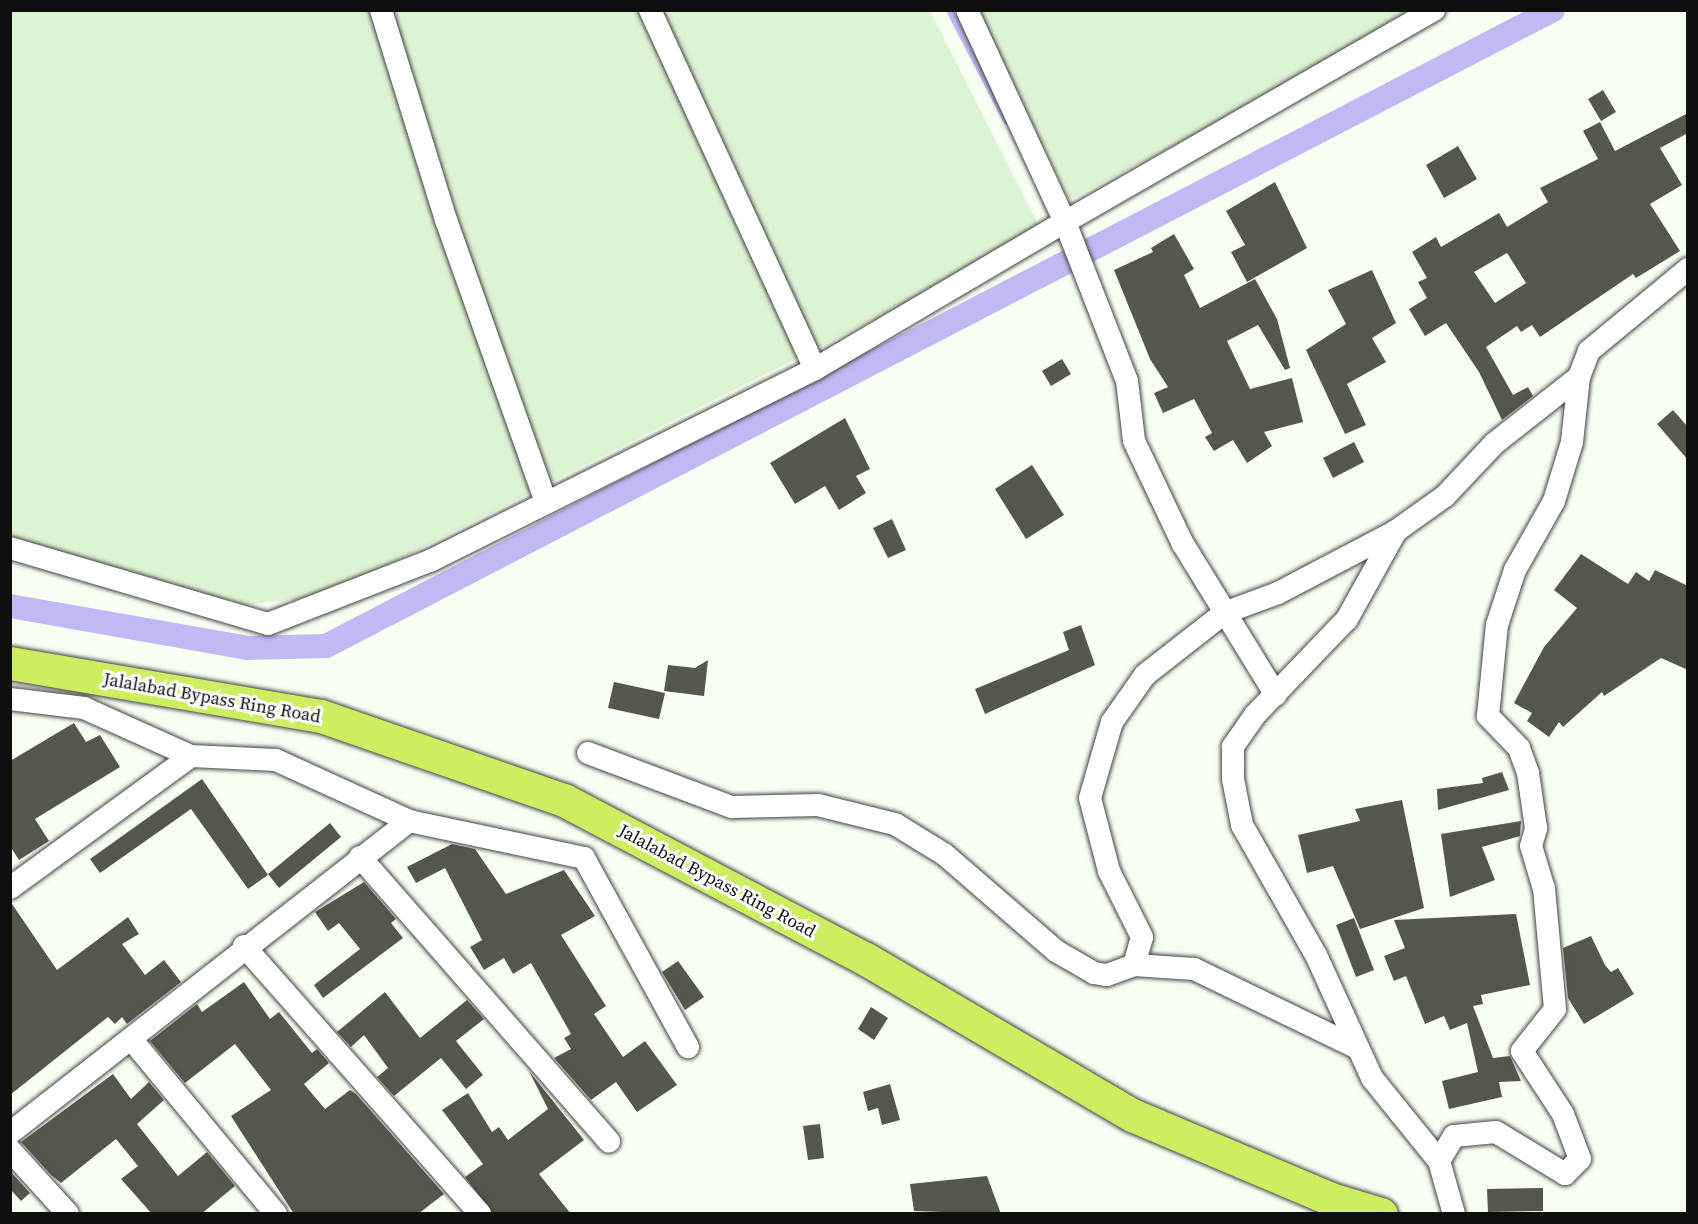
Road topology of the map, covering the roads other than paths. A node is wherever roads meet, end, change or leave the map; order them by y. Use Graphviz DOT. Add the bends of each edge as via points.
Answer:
graph roads {
  1 [pos="381,10"];
  2 [pos="650,10"];
  3 [pos="967,10"];
  4 [pos="1434,10"];
  5 [pos="1065,222"];
  6 [pos="1688,269"];
  7 [pos="815,369"];
  8 [pos="1579,377"];
  9 [pos="546,503"];
  10 [pos="1396,531"];
  11 [pos="10,548"];
  12 [pos="1224,613"];
  13 [pos="10,663"];
  14 [pos="1276,695"];
  15 [pos="10,699"];
  16 [pos="588,753"];
  17 [pos="191,756"];
  18 [pos="409,821"];
  19 [pos="360,857"];
  20 [pos="10,888"];
  21 [pos="244,946"];
  22 [pos="1134,965"];
  23 [pos="132,1040"];
  24 [pos="688,1047"];
  25 [pos="1356,1047"];
  26 [pos="10,1133"];
  27 [pos="609,1141"];
  28 [pos="10,1150"];
  29 [pos="1439,1161"];
  30 [pos="68,1214"];
  31 [pos="276,1214"];
  32 [pos="480,1214"];
  33 [pos="1381,1214"];
  34 [pos="1454,1214"];
  1 -- 9 [label="street" via="446,220"];
  2 -- 7 [label="street"];
  3 -- 5 [label="street"];
  4 -- 5 [label="street"];
  5 -- 7 [label="street"];
  5 -- 12 [label="street" via="1127,381 1134,441 1183,544"];
  6 -- 8 [label="street" via="1589,351"];
  7 -- 9 [label="street"];
  8 -- 10 [label="street" via="1495,443 1445,496"];
  8 -- 29 [label="street" via="1572,442 1554,501 1515,570 1497,625 1488,716 1520,748 1528,772 1536,828 1531,846 1544,889 1555,1009 1522,1051 1563,1114 1580,1159 1565,1174 1496,1132 1454,1136"];
  9 -- 11 [label="street" via="432,560 268,624"];
  10 -- 12 [label="street" via="1278,593"];
  10 -- 14 [label="street" via="1347,619"];
  12 -- 14 [label="street"];
  12 -- 22 [label="street" via="1145,675 1112,722 1097,759 1090,798 1109,871 1142,936"];
  13 -- 33 [label="highway, Jalalabad Bypass Ring Road" via="321,716 564,800 866,959 1132,1115 1331,1199"];
  14 -- 25 [label="street" via="1233,747 1242,825 1316,955"];
  15 -- 17 [label="street" via="84,708"];
  16 -- 22 [label="street" via="732,807 818,805 895,824 944,854 1056,951 1094,973 1107,975"];
  17 -- 18 [label="street" via="276,760"];
  17 -- 20 [label="street"];
  18 -- 19 [label="street"];
  18 -- 24 [label="street" via="585,858"];
  19 -- 21 [label="street"];
  19 -- 27 [label="street"];
  21 -- 23 [label="street"];
  21 -- 32 [label="street"];
  22 -- 25 [label="street" via="1194,969"];
  23 -- 26 [label="street"];
  23 -- 31 [label="street"];
  25 -- 29 [label="street" via="1412,1133"];
  28 -- 30 [label="street"];
  29 -- 34 [label="street"];
}
